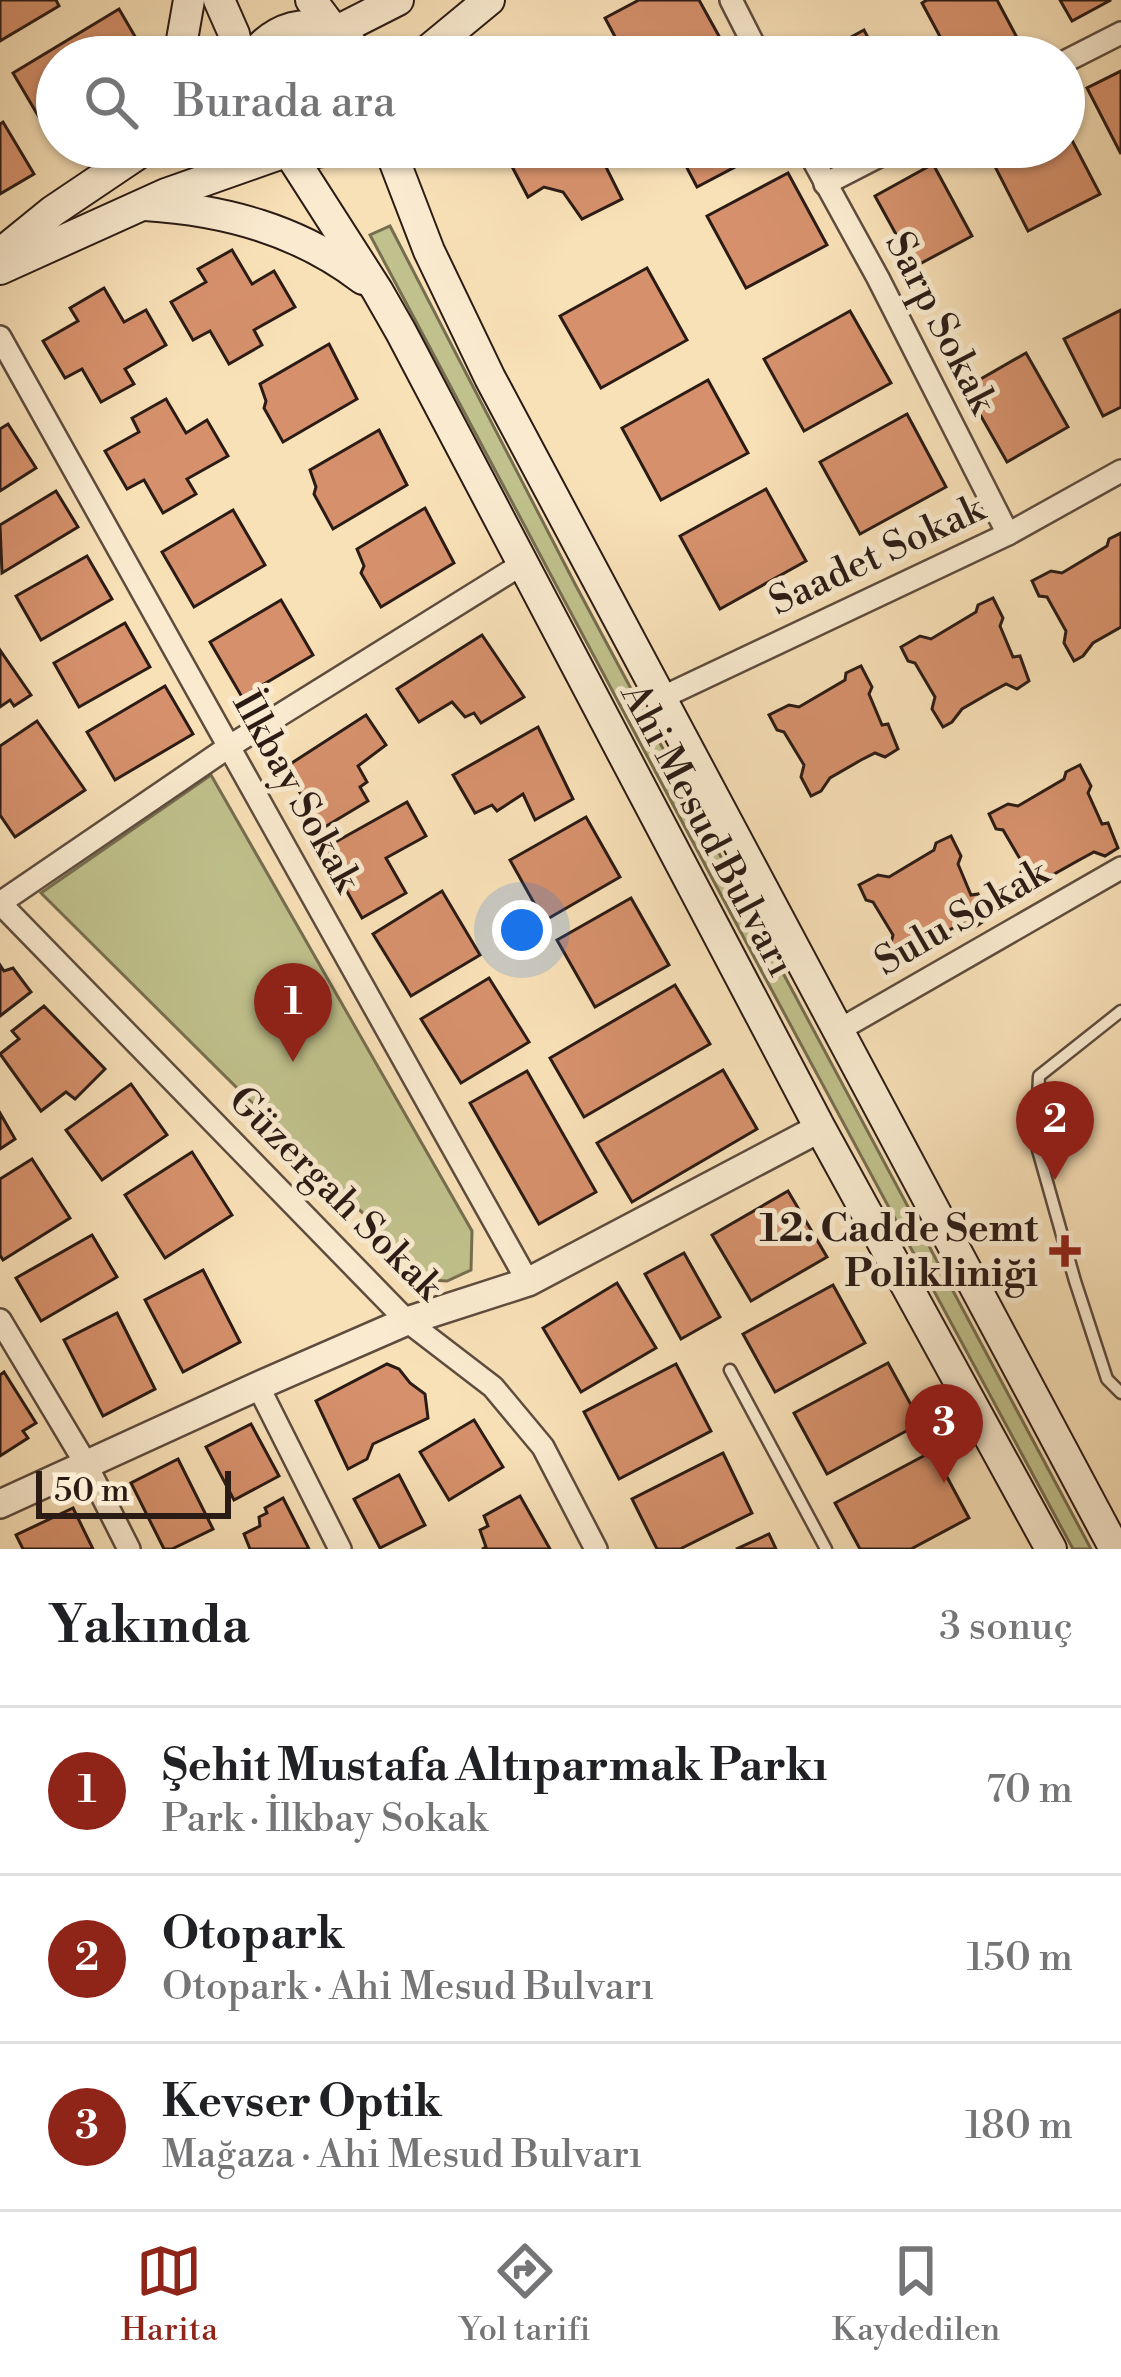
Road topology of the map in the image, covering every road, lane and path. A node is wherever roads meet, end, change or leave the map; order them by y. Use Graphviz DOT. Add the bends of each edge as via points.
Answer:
graph roads {
  1 [pos="189,0"];
  2 [pos="220,0"];
  3 [pos="311,0"];
  4 [pos="398,0"];
  5 [pos="489,0"];
  6 [pos="731,0"];
  7 [pos="335,32"];
  8 [pos="1121,34"];
  9 [pos="182,36"];
  10 [pos="234,36"];
  11 [pos="275,36"];
  12 [pos="342,36"];
  13 [pos="445,36"];
  14 [pos="749,36"];
  15 [pos="1085,52"];
  16 [pos="114,168"];
  17 [pos="235,168"];
  18 [pos="297,168"];
  19 [pos="397,168"];
  20 [pos="817,168"];
  21 [pos="856,168"];
  22 [pos="825,184"];
  23 [pos="139,205"];
  24 [pos="0,254"];
  25 [pos="0,269"];
  26 [pos="377,290"];
  27 [pos="0,337"];
  28 [pos="1121,471"];
  29 [pos="1008,534"];
  30 [pos="524,563"];
  31 [pos="659,699"];
  32 [pos="230,746"];
  33 [pos="1121,868"];
  34 [pos="0,903"];
  35 [pos="1121,1011"];
  36 [pos="1108,1019"];
  37 [pos="1121,1024"];
  38 [pos="839,1030"];
  39 [pos="820,1128"];
  40 [pos="528,1282"];
  41 [pos="0,1320"];
  42 [pos="407,1321"];
  43 [pos="730,1370"];
  44 [pos="258,1385"];
  45 [pos="1121,1393"];
  46 [pos="86,1464"];
  47 [pos="0,1504"];
  48 [pos="129,1549"];
  49 [pos="340,1549"];
  50 [pos="596,1549"];
  51 [pos="826,1549"];
  52 [pos="1052,1549"];
  53 [pos="1115,1549"];
  1 -- 9 [label="main road"];
  2 -- 10 [label="main road"];
  3 -- 7 [label="main road"];
  4 -- 7 [label="main road"];
  5 -- 13 [label="main road"];
  6 -- 14 [label="street"];
  7 -- 11 [label="main road" via="305,26"];
  7 -- 12 [label="main road"];
  8 -- 15 [label="street"];
  16 -- 24 [label="main road"];
  17 -- 23 [label="main road"];
  18 -- 26 [label="main road, Ahi Mesud Bulvarı"];
  19 -- 31 [label="main road, Ahi Mesud Bulvarı" via="457,313"];
  20 -- 22 [label="street, Sarp Sokak"];
  21 -- 22 [label="street"];
  22 -- 29 [label="street, Sarp Sokak"];
  23 -- 25 [label="main road"];
  23 -- 26 [label="main road" via="258,224 325,254"];
  26 -- 30 [label="main road, Ahi Mesud Bulvarı"];
  27 -- 32 [label="street, İlkbay Sokak"];
  28 -- 29 [label="street, Saadet Sokak"];
  29 -- 31 [label="street, Saadet Sokak"];
  30 -- 32 [label="street"];
  30 -- 39 [label="main road, Ahi Mesud Bulvarı"];
  31 -- 38 [label="main road, Ahi Mesud Bulvarı"];
  32 -- 34 [label="street"];
  32 -- 40 [label="street, İlkbay Sokak"];
  33 -- 38 [label="street, Sulu Sokak"];
  34 -- 42 [label="street, Güzergah Sokak"];
  35 -- 36 [label="lane"];
  36 -- 37 [label="lane"];
  36 -- 45 [label="lane" via="1039,1076 1036,1143 1107,1379"];
  38 -- 53 [label="main road, Ahi Mesud Bulvarı"];
  39 -- 40 [label="street"];
  39 -- 52 [label="main road, Ahi Mesud Bulvarı"];
  40 -- 42 [label="street"];
  41 -- 46 [label="street"];
  42 -- 44 [label="street"];
  42 -- 50 [label="street, Güzergah Sokak" via="493,1387 543,1447"];
  43 -- 51 [label="lane"];
  44 -- 46 [label="street"];
  44 -- 49 [label="street"];
  46 -- 47 [label="street"];
  46 -- 48 [label="street"];
}
